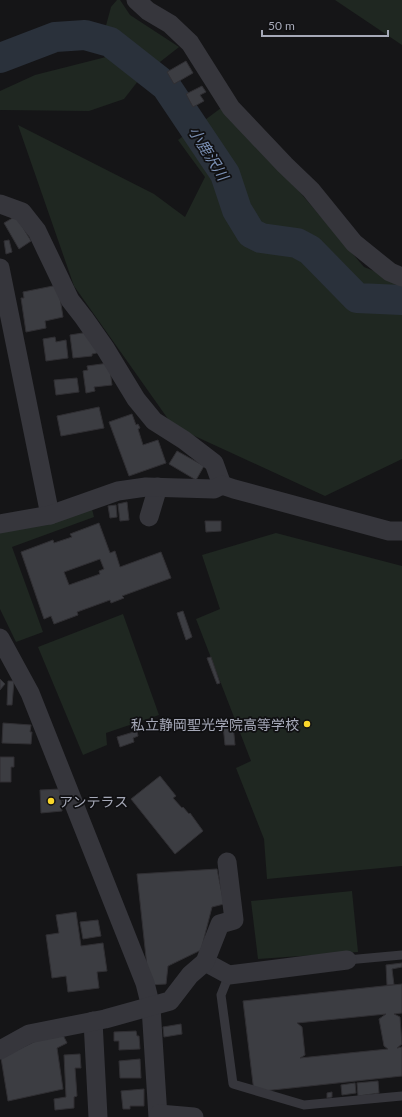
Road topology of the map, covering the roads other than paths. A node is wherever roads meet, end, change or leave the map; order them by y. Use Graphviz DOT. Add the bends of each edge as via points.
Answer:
graph roads {
  1 [pos="136,0"];
  2 [pos="0,204"];
  3 [pos="0,268"];
  4 [pos="402,277"];
  5 [pos="222,485"];
  6 [pos="158,487"];
  7 [pos="50,515"];
  8 [pos="149,517"];
  9 [pos="0,524"];
  10 [pos="402,531"];
  11 [pos="0,638"];
  12 [pos="227,862"];
  13 [pos="402,954"];
  14 [pos="347,960"];
  15 [pos="205,962"];
  16 [pos="229,975"];
  17 [pos="151,1007"];
  18 [pos="93,1021"];
  19 [pos="0,1050"];
  20 [pos="402,1096"];
  21 [pos="158,1116"];
  22 [pos="98,1117"];
  23 [pos="194,1117"];
  1 -- 4 [label="street" via="148,11 170,24 190,43 231,108 311,190 354,243 390,272"];
  2 -- 5 [label="street" via="22,212 37,231 70,300 105,348 136,399 154,421 214,463"];
  3 -- 7 [label="street"];
  5 -- 6 [label="street" via="214,489"];
  5 -- 10 [label="street" via="389,531"];
  6 -- 7 [label="street" via="118,491"];
  6 -- 8 [label="street"];
  7 -- 9 [label="street"];
  11 -- 17 [label="street" via="30,693 145,983"];
  12 -- 15 [label="street" via="234,920 220,924"];
  13 -- 14 [label="lane"];
  14 -- 16 [label="street"];
  15 -- 16 [label="street"];
  15 -- 17 [label="street" via="190,975 170,1001"];
  16 -- 20 [label="lane" via="222,995 233,1084 304,1105"];
  17 -- 18 [label="street"];
  17 -- 21 [label="street"];
  18 -- 19 [label="street" via="29,1034"];
  18 -- 22 [label="street"];
  21 -- 23 [label="street"];
}
